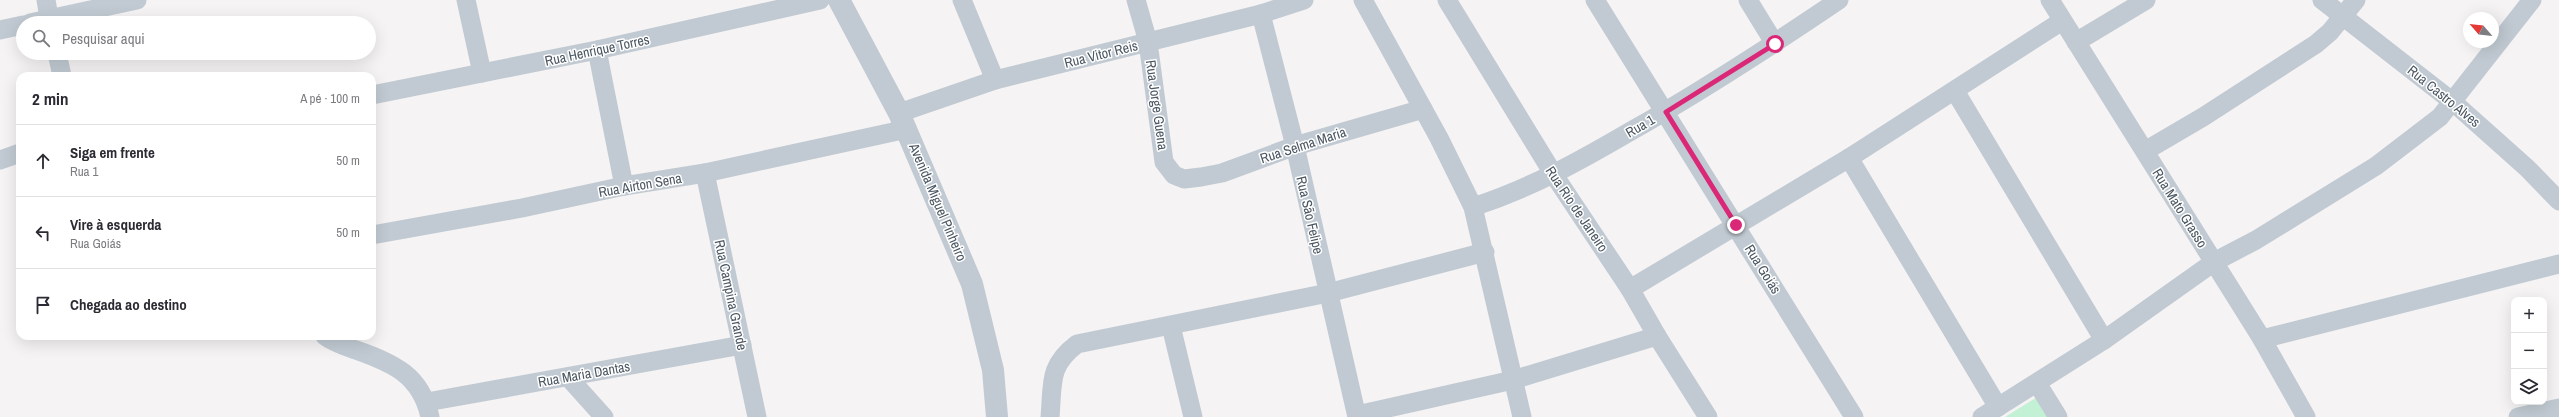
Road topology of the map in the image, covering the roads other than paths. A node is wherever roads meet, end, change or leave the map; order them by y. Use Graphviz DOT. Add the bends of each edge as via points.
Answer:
graph roads {
  1 [pos="46,0"];
  2 [pos="137,0"];
  3 [pos="466,0"];
  4 [pos="820,0"];
  5 [pos="839,0"];
  6 [pos="962,0"];
  7 [pos="1136,0"];
  8 [pos="1304,0"];
  9 [pos="1363,0"];
  10 [pos="1447,0"];
  11 [pos="1595,0"];
  12 [pos="1748,0"];
  13 [pos="1839,0"];
  14 [pos="2050,0"];
  15 [pos="2146,0"];
  16 [pos="2322,0"];
  17 [pos="2356,0"];
  18 [pos="2532,0"];
  19 [pos="1261,14"];
  20 [pos="48,16"];
  21 [pos="70,16"];
  22 [pos="2340,19"];
  23 [pos="2062,21"];
  24 [pos="16,26"];
  25 [pos="0,30"];
  26 [pos="1148,42"];
  27 [pos="2076,42"];
  28 [pos="1775,44"];
  29 [pos="597,50"];
  30 [pos="58,60"];
  31 [pos="61,72"];
  32 [pos="482,73"];
  33 [pos="995,80"];
  34 [pos="1955,91"];
  35 [pos="376,94"];
  36 [pos="2453,102"];
  37 [pos="1423,110"];
  38 [pos="1666,112"];
  39 [pos="903,121"];
  40 [pos="1295,146"];
  41 [pos="2145,151"];
  42 [pos="16,154"];
  43 [pos="1849,158"];
  44 [pos="0,160"];
  45 [pos="705,173"];
  46 [pos="1554,175"];
  47 [pos="1184,179"];
  48 [pos="624,186"];
  49 [pos="2559,201"];
  50 [pos="1473,207"];
  51 [pos="1736,225"];
  52 [pos="376,234"];
  53 [pos="1485,252"];
  54 [pos="2214,262"];
  55 [pos="2559,264"];
  56 [pos="1630,289"];
  57 [pos="1328,292"];
  58 [pos="1171,326"];
  59 [pos="1657,336"];
  60 [pos="2262,339"];
  61 [pos="331,340"];
  62 [pos="2104,340"];
  63 [pos="742,346"];
  64 [pos="568,377"];
  65 [pos="1513,380"];
  66 [pos="2037,383"];
  67 [pos="2559,408"];
  68 [pos="428,410"];
  69 [pos="1990,412"];
  70 [pos="1357,416"];
  71 [pos="604,417"];
  72 [pos="757,417"];
  73 [pos="997,417"];
  74 [pos="1050,417"];
  75 [pos="1193,417"];
  76 [pos="1522,417"];
  77 [pos="1708,417"];
  78 [pos="1854,417"];
  79 [pos="2058,417"];
  80 [pos="2306,417"];
  81 [pos="2518,417"];
  1 -- 20 [label="street"];
  2 -- 21 [label="street"];
  3 -- 32 [label="street"];
  4 -- 29 [label="street, Rua Henrique Torres"];
  5 -- 39 [label="street, Avenida Miguel Pinheiro"];
  6 -- 33 [label="street"];
  7 -- 26 [label="street, Rua Jorge Guena"];
  8 -- 19 [label="street, Rua Vitor Reis"];
  9 -- 37 [label="street"];
  10 -- 46 [label="street, Rua Rio de Janeiro"];
  11 -- 38 [label="street, Rua Goiás"];
  12 -- 28 [label="street"];
  13 -- 28 [label="street, Rua 1"];
  14 -- 23 [label="street, Rua Mato Grasso"];
  15 -- 27 [label="street"];
  16 -- 22 [label="street, Rua Castro Alves"];
  17 -- 22 [label="street"];
  18 -- 36 [label="street"];
  19 -- 26 [label="street, Rua Vitor Reis"];
  19 -- 40 [label="street, Rua São Felipe"];
  22 -- 36 [label="street, Rua Castro Alves"];
  22 -- 41 [label="street" via="2316,44"];
  23 -- 27 [label="street, Rua Mato Grasso"];
  23 -- 34 [label="street"];
  24 -- 25 [label="street"];
  26 -- 33 [label="street, Rua Vitor Reis"];
  26 -- 47 [label="street, Rua Jorge Guena" via="1164,162 1174,175"];
  27 -- 41 [label="street, Rua Mato Grasso"];
  28 -- 38 [label="street, Rua 1"];
  29 -- 32 [label="street, Rua Henrique Torres"];
  29 -- 48 [label="street"];
  30 -- 31 [label="street"];
  32 -- 35 [label="street, Rua Henrique Torres"];
  33 -- 39 [label="street, Rua Vitor Reis"];
  34 -- 43 [label="street"];
  34 -- 62 [label="street"];
  36 -- 49 [label="street, Rua Castro Alves" via="2527,168"];
  36 -- 54 [label="street" via="2440,117 2376,166 2256,240"];
  37 -- 40 [label="street, Rua Selma Maria"];
  37 -- 50 [label="street"];
  38 -- 46 [label="street, Rua 1"];
  38 -- 51 [label="street, Rua Goiás"];
  39 -- 45 [label="street, Rua Airton Sena"];
  39 -- 73 [label="street, Avenida Miguel Pinheiro" via="972,284 993,370"];
  40 -- 47 [label="street, Rua Selma Maria" via="1222,173"];
  40 -- 57 [label="street, Rua São Felipe"];
  41 -- 54 [label="street, Rua Mato Grasso"];
  42 -- 44 [label="street"];
  43 -- 51 [label="street"];
  43 -- 69 [label="street"];
  45 -- 48 [label="street, Rua Airton Sena"];
  45 -- 63 [label="street, Rua Campina Grande"];
  46 -- 50 [label="street, Rua 1"];
  46 -- 56 [label="street, Rua Rio de Janeiro"];
  48 -- 52 [label="street, Rua Airton Sena" via="522,208"];
  50 -- 53 [label="street"];
  51 -- 56 [label="street"];
  51 -- 78 [label="street, Rua Goiás"];
  53 -- 57 [label="street"];
  53 -- 65 [label="street"];
  54 -- 60 [label="street, Rua Mato Grasso"];
  54 -- 62 [label="street"];
  55 -- 60 [label="street"];
  56 -- 59 [label="street, Rua Rio de Janeiro"];
  57 -- 58 [label="street"];
  57 -- 70 [label="street, Rua São Felipe"];
  58 -- 74 [label="street" via="1087,341 1068,351 1057,363"];
  58 -- 75 [label="street"];
  59 -- 65 [label="street"];
  59 -- 77 [label="street, Rua Rio de Janeiro"];
  60 -- 80 [label="street, Rua Mato Grasso"];
  61 -- 68 [label="street" via="402,370 420,388"];
  62 -- 66 [label="street"];
  63 -- 64 [label="street, Rua Maria Dantas"];
  63 -- 72 [label="street, Rua Campina Grande"];
  64 -- 68 [label="street, Rua Maria Dantas"];
  64 -- 71 [label="street"];
  65 -- 70 [label="street"];
  65 -- 76 [label="street"];
  66 -- 69 [label="street"];
  66 -- 79 [label="street"];
  67 -- 81 [label="street"];
}
